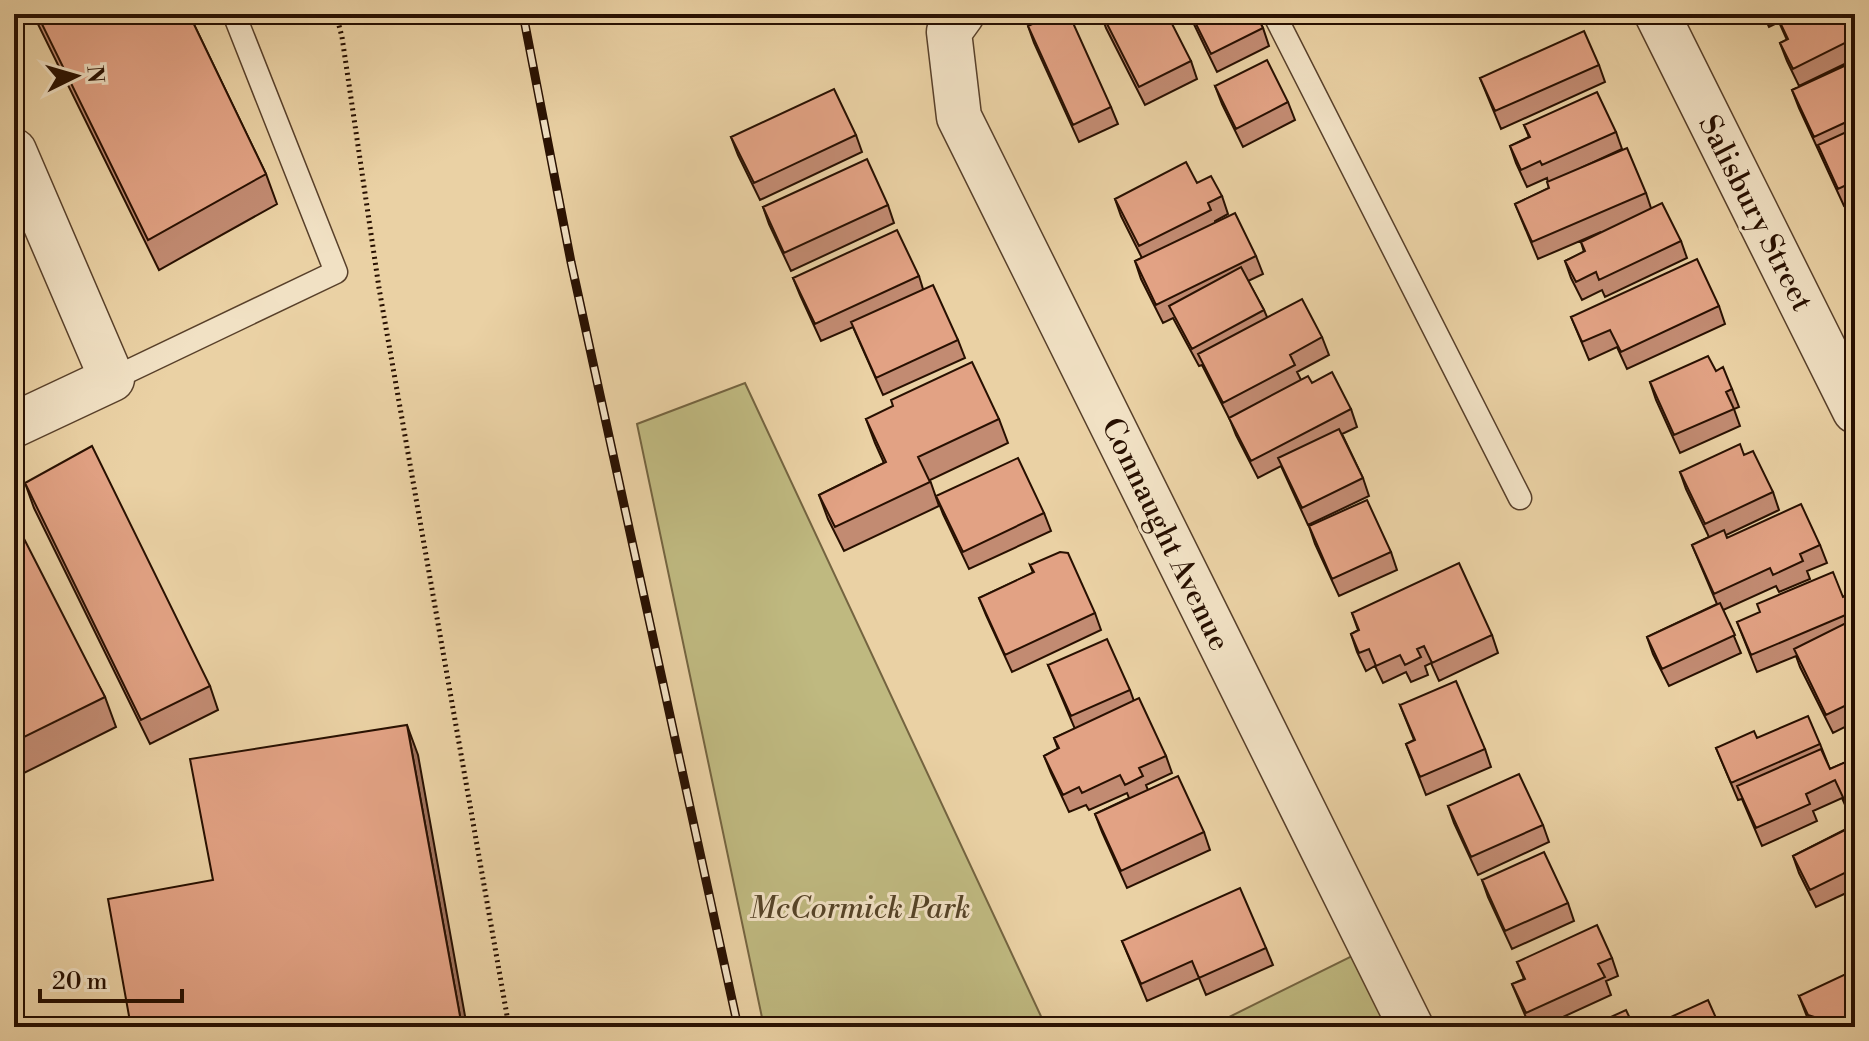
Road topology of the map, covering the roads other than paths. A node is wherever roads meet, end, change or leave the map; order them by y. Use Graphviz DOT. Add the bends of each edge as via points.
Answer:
graph roads {
  1 [pos="234,14"];
  2 [pos="1274,14"];
  3 [pos="1657,14"];
  4 [pos="955,23"];
  5 [pos="14,151"];
  6 [pos="112,379"];
  7 [pos="1855,411"];
  8 [pos="14,425"];
  9 [pos="1520,498"];
  10 [pos="1411,1027"];
  1 -- 6 [label="lane" via="336,272"];
  2 -- 9 [label="lane"];
  3 -- 7 [label="street, Salisbury Street"];
  4 -- 10 [label="street, Connaught Avenue" via="959,117"];
  5 -- 6 [label="street"];
  6 -- 8 [label="street"];
}
